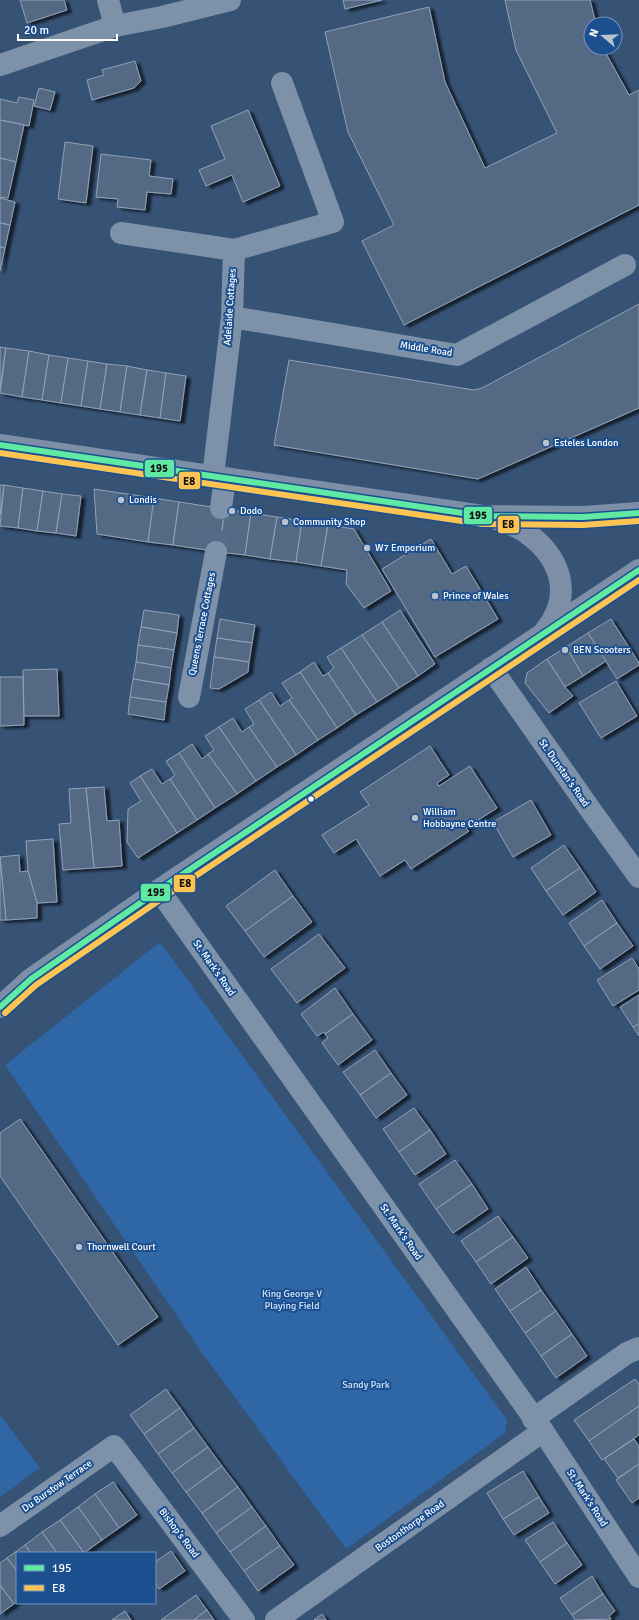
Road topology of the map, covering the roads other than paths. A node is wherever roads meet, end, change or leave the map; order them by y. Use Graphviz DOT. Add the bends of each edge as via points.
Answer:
graph roads {
  1 [pos="108,0"];
  2 [pos="230,0"];
  3 [pos="115,26"];
  4 [pos="0,65"];
  5 [pos="282,83"];
  6 [pos="121,233"];
  7 [pos="234,250"];
  8 [pos="625,265"];
  9 [pos="232,317"];
  10 [pos="0,445"];
  11 [pos="219,477"];
  12 [pos="221,508"];
  13 [pos="639,513"];
  14 [pos="483,516"];
  15 [pos="216,552"];
  16 [pos="639,570"];
  17 [pos="542,635"];
  18 [pos="491,668"];
  19 [pos="189,696"];
  20 [pos="639,877"];
  21 [pos="159,890"];
  22 [pos="2,1001"];
  23 [pos="639,1348"];
  24 [pos="538,1425"];
  25 [pos="114,1446"];
  26 [pos="0,1526"];
  27 [pos="639,1577"];
  28 [pos="244,1620"];
  29 [pos="276,1620"];
  1 -- 3 [label="street"];
  2 -- 3 [label="street"];
  3 -- 4 [label="street"];
  5 -- 7 [label="street" via="333,222"];
  6 -- 7 [label="street"];
  7 -- 9 [label="street, Adelaide Cottages"];
  8 -- 9 [label="street, Middle Road" via="457,354"];
  9 -- 11 [label="street, Adelaide Cottages"];
  10 -- 11 [label="main road"];
  11 -- 12 [label="street"];
  11 -- 14 [label="main road"];
  13 -- 14 [label="main road" via="583,517"];
  14 -- 17 [label="main road" via="524,530 537,539 555,562 559,575 561,602 557,614"];
  15 -- 19 [label="street, Queens Terrace Cottages"];
  16 -- 17 [label="main road"];
  17 -- 18 [label="main road"];
  18 -- 20 [label="street, St. Dunstan's Road"];
  18 -- 21 [label="main road"];
  21 -- 22 [label="main road"];
  21 -- 24 [label="street, St. Mark's Road"];
  23 -- 24 [label="street, Bostonthorpe Road" via="627,1352"];
  24 -- 27 [label="street, St. Mark's Road"];
  24 -- 29 [label="street, Bostonthorpe Road"];
  25 -- 26 [label="street, Du Burstow Terrace"];
  25 -- 28 [label="street, Bishop's Road"];
}
